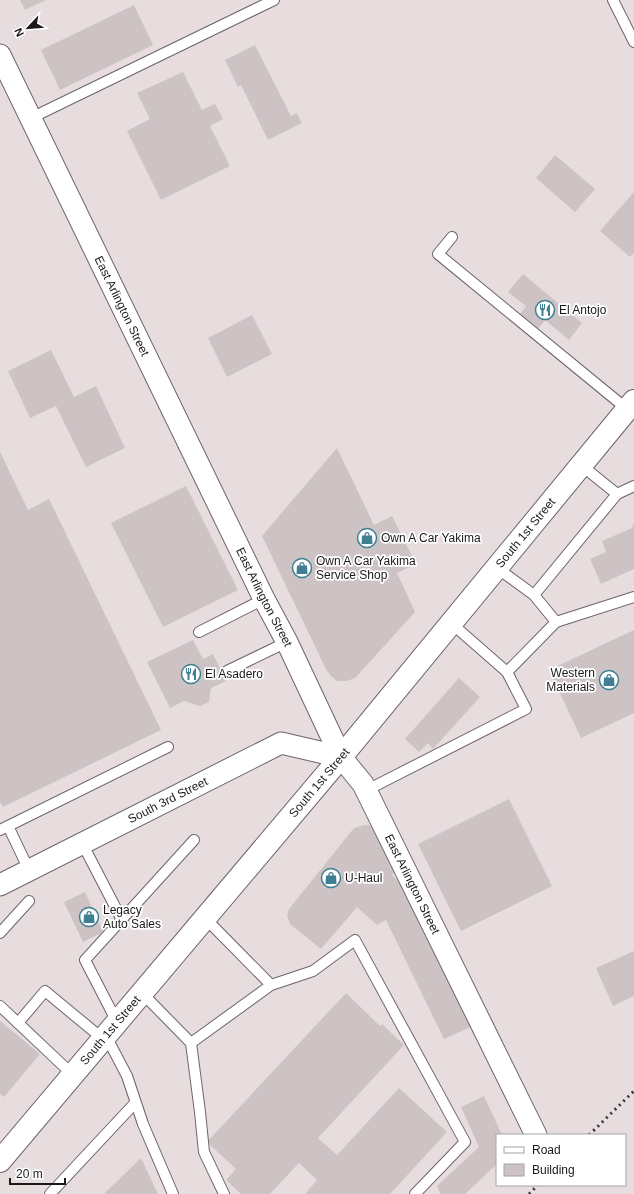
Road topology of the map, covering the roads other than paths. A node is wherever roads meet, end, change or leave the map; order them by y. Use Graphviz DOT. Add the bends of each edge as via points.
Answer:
graph roads {
  1 [pos="274,0"];
  2 [pos="613,0"];
  3 [pos="634,42"];
  4 [pos="0,55"];
  5 [pos="6,84"];
  6 [pos="30,118"];
  7 [pos="452,237"];
  8 [pos="631,405"];
  9 [pos="581,465"];
  10 [pos="634,486"];
  11 [pos="617,494"];
  12 [pos="496,568"];
  13 [pos="534,595"];
  14 [pos="634,597"];
  15 [pos="264,599"];
  16 [pos="556,622"];
  17 [pos="451,623"];
  18 [pos="199,632"];
  19 [pos="287,642"];
  20 [pos="227,671"];
  21 [pos="507,672"];
  22 [pos="168,747"];
  23 [pos="341,756"];
  24 [pos="366,790"];
  25 [pos="4,828"];
  26 [pos="194,840"];
  27 [pos="82,843"];
  28 [pos="29,870"];
  29 [pos="0,885"];
  30 [pos="29,901"];
  31 [pos="205,918"];
  32 [pos="122,920"];
  33 [pos="0,933"];
  34 [pos="271,985"];
  35 [pos="142,993"];
  36 [pos="0,1006"];
  37 [pos="18,1023"];
  38 [pos="109,1032"];
  39 [pos="191,1043"];
  40 [pos="73,1075"];
  41 [pos="136,1102"];
  42 [pos="536,1134"];
  43 [pos="0,1161"];
  44 [pos="50,1194"];
  45 [pos="173,1194"];
  46 [pos="224,1194"];
  47 [pos="415,1194"];
  1 -- 6 [label="lane"];
  2 -- 3 [label="lane"];
  4 -- 5 [label="street, East Arlington Street"];
  5 -- 6 [label="street, East Arlington Street"];
  6 -- 15 [label="street, East Arlington Street"];
  7 -- 8 [label="lane" via="438,254"];
  8 -- 9 [label="main road, South 1st Street"];
  9 -- 11 [label="lane"];
  9 -- 12 [label="main road, South 1st Street"];
  10 -- 11 [label="lane"];
  11 -- 13 [label="lane"];
  12 -- 13 [label="lane"];
  12 -- 17 [label="main road, South 1st Street"];
  13 -- 16 [label="lane"];
  14 -- 16 [label="lane"];
  15 -- 18 [label="lane"];
  15 -- 19 [label="street, East Arlington Street"];
  16 -- 21 [label="lane"];
  17 -- 21 [label="lane"];
  17 -- 23 [label="main road, South 1st Street"];
  19 -- 20 [label="lane"];
  19 -- 23 [label="street, East Arlington Street"];
  21 -- 24 [label="lane" via="526,709"];
  22 -- 25 [label="lane"];
  23 -- 24 [label="street, East Arlington Street"];
  23 -- 27 [label="street, South 3rd Street" via="280,743"];
  23 -- 31 [label="main road, South 1st Street"];
  24 -- 42 [label="street, East Arlington Street"];
  25 -- 28 [label="lane"];
  26 -- 32 [label="lane"];
  27 -- 28 [label="street, South 3rd Street"];
  27 -- 32 [label="lane"];
  28 -- 29 [label="street, South 3rd Street"];
  30 -- 33 [label="lane"];
  31 -- 34 [label="lane"];
  31 -- 35 [label="main road, South 1st Street"];
  32 -- 38 [label="lane" via="85,960"];
  34 -- 39 [label="lane"];
  34 -- 47 [label="lane" via="313,971 355,940 465,1142"];
  35 -- 38 [label="main road, South 1st Street"];
  35 -- 39 [label="lane"];
  36 -- 37 [label="lane"];
  37 -- 38 [label="lane" via="45,991"];
  37 -- 40 [label="lane"];
  38 -- 40 [label="main road, South 1st Street"];
  38 -- 41 [label="lane"];
  39 -- 46 [label="lane" via="204,1152"];
  40 -- 43 [label="main road, South 1st Street"];
  41 -- 44 [label="lane"];
  41 -- 45 [label="lane"];
}
